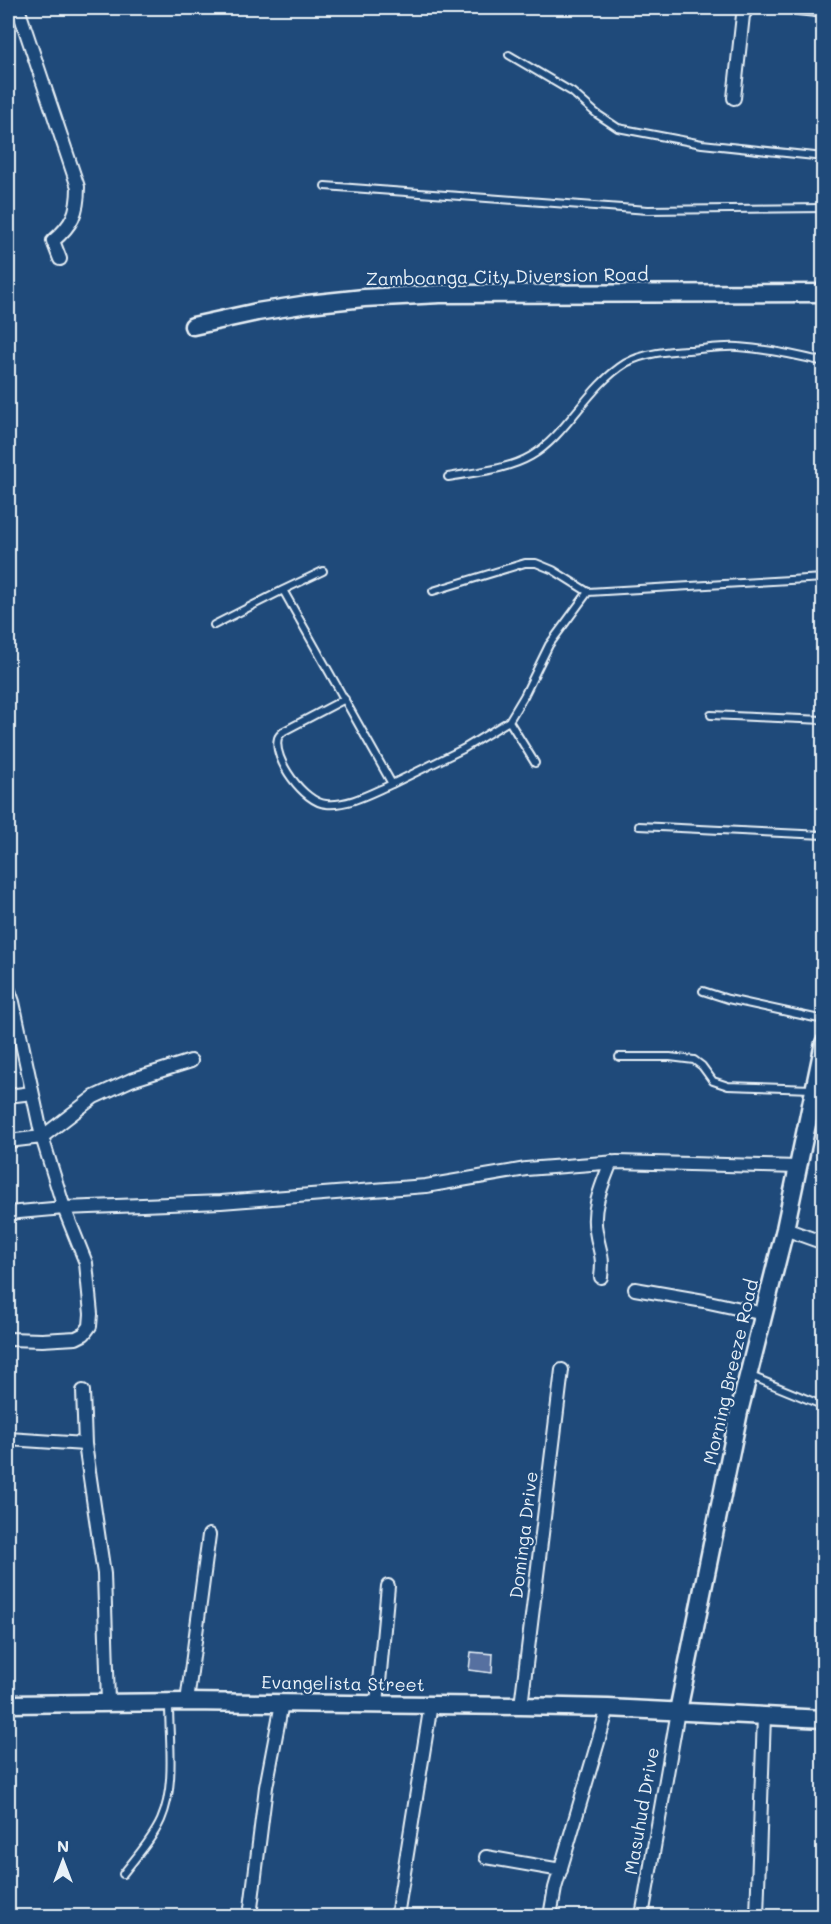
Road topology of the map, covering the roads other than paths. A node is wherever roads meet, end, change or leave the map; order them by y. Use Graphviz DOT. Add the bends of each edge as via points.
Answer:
graph roads {
  1 [pos="18,8"];
  2 [pos="748,8"];
  3 [pos="798,8"];
  4 [pos="824,11"];
  5 [pos="510,55"];
  6 [pos="734,98"];
  7 [pos="824,157"];
  8 [pos="325,186"];
  9 [pos="824,208"];
  10 [pos="60,259"];
  11 [pos="824,293"];
  12 [pos="194,326"];
  13 [pos="824,362"];
  14 [pos="448,477"];
  15 [pos="323,571"];
  16 [pos="824,578"];
  17 [pos="283,590"];
  18 [pos="433,591"];
  19 [pos="588,592"];
  20 [pos="214,625"];
  21 [pos="345,699"];
  22 [pos="711,715"];
  23 [pos="824,720"];
  24 [pos="509,721"];
  25 [pos="535,763"];
  26 [pos="392,784"];
  27 [pos="639,826"];
  28 [pos="824,835"];
  29 [pos="8,988"];
  30 [pos="704,991"];
  31 [pos="824,1020"];
  32 [pos="824,1043"];
  33 [pos="619,1057"];
  34 [pos="191,1061"];
  35 [pos="813,1089"];
  36 [pos="32,1093"];
  37 [pos="8,1096"];
  38 [pos="42,1137"];
  39 [pos="8,1141"];
  40 [pos="611,1162"];
  41 [pos="797,1167"];
  42 [pos="64,1208"];
  43 [pos="8,1213"];
  44 [pos="785,1230"];
  45 [pos="824,1243"];
  46 [pos="601,1277"];
  47 [pos="634,1289"];
  48 [pos="764,1314"];
  49 [pos="8,1339"];
  50 [pos="562,1370"];
  51 [pos="748,1374"];
  52 [pos="83,1391"];
  53 [pos="824,1406"];
  54 [pos="8,1439"];
  55 [pos="86,1444"];
  56 [pos="208,1535"];
  57 [pos="388,1586"];
  58 [pos="108,1702"];
  59 [pos="170,1702"];
  60 [pos="187,1702"];
  61 [pos="282,1703"];
  62 [pos="8,1704"];
  63 [pos="377,1704"];
  64 [pos="431,1704"];
  65 [pos="521,1706"];
  66 [pos="608,1708"];
  67 [pos="678,1711"];
  68 [pos="764,1716"];
  69 [pos="824,1719"];
  70 [pos="486,1857"];
  71 [pos="561,1870"];
  72 [pos="123,1874"];
  73 [pos="250,1917"];
  74 [pos="397,1917"];
  75 [pos="550,1917"];
  76 [pos="642,1917"];
  77 [pos="757,1917"];
  1 -- 10 [label="street" via="78,187 75,214 53,242"];
  2 -- 6 [label="street" via="743,15"];
  3 -- 4 [label="street"];
  5 -- 7 [label="lane" via="572,92 618,128 702,144"];
  8 -- 9 [label="lane" via="648,210"];
  11 -- 12 [label="main road, Zamboanga City Diversion Road" via="440,294 308,304"];
  13 -- 14 [label="lane" via="737,347 645,356 607,378 532,455 513,464"];
  15 -- 17 [label="lane"];
  16 -- 19 [label="lane"];
  17 -- 20 [label="lane"];
  17 -- 21 [label="lane"];
  18 -- 19 [label="lane" via="536,563"];
  19 -- 24 [label="lane" via="549,645"];
  21 -- 26 [label="lane"];
  21 -- 26 [label="lane" via="284,731 278,739 286,770 305,795 323,804 344,803"];
  22 -- 23 [label="lane"];
  24 -- 25 [label="lane"];
  24 -- 26 [label="lane"];
  27 -- 28 [label="lane"];
  29 -- 36 [label="street"];
  30 -- 31 [label="lane"];
  32 -- 35 [label="main road, Morning Breeze Road"];
  33 -- 35 [label="lane" via="694,1060 713,1081 728,1086"];
  34 -- 38 [label="street" via="93,1097"];
  35 -- 41 [label="main road, Morning Breeze Road"];
  36 -- 37 [label="street"];
  36 -- 38 [label="street"];
  38 -- 39 [label="street"];
  38 -- 42 [label="street"];
  40 -- 41 [label="street"];
  40 -- 42 [label="street" via="526,1169 426,1186 220,1202"];
  40 -- 46 [label="street" via="595,1215 603,1255"];
  41 -- 44 [label="main road, Morning Breeze Road"];
  42 -- 43 [label="street"];
  42 -- 49 [label="street" via="86,1263 90,1326 84,1334 67,1339"];
  44 -- 45 [label="street"];
  44 -- 48 [label="main road, Morning Breeze Road"];
  47 -- 48 [label="street"];
  48 -- 51 [label="main road, Morning Breeze Road"];
  50 -- 65 [label="street, Dominga Drive"];
  51 -- 53 [label="lane"];
  51 -- 67 [label="main road, Morning Breeze Road"];
  52 -- 55 [label="street"];
  54 -- 55 [label="street"];
  55 -- 58 [label="street" via="104,1574"];
  56 -- 60 [label="street"];
  57 -- 63 [label="street"];
  58 -- 59 [label="main road, Evangelista Street"];
  58 -- 62 [label="main road, Evangelista Street"];
  59 -- 60 [label="main road, Evangelista Street"];
  59 -- 72 [label="lane" via="166,1804 149,1841"];
  60 -- 61 [label="main road, Evangelista Street"];
  61 -- 63 [label="main road, Evangelista Street"];
  61 -- 73 [label="street" via="266,1787"];
  63 -- 64 [label="main road, Evangelista Street"];
  64 -- 65 [label="main road, Evangelista Street"];
  64 -- 74 [label="street"];
  65 -- 66 [label="main road, Evangelista Street"];
  66 -- 67 [label="main road, Evangelista Street"];
  66 -- 71 [label="street"];
  67 -- 68 [label="main road, Evangelista Street"];
  67 -- 76 [label="street, Masuhud Drive"];
  68 -- 69 [label="main road, Evangelista Street"];
  68 -- 77 [label="street"];
  70 -- 71 [label="street"];
  71 -- 75 [label="street"];
}
